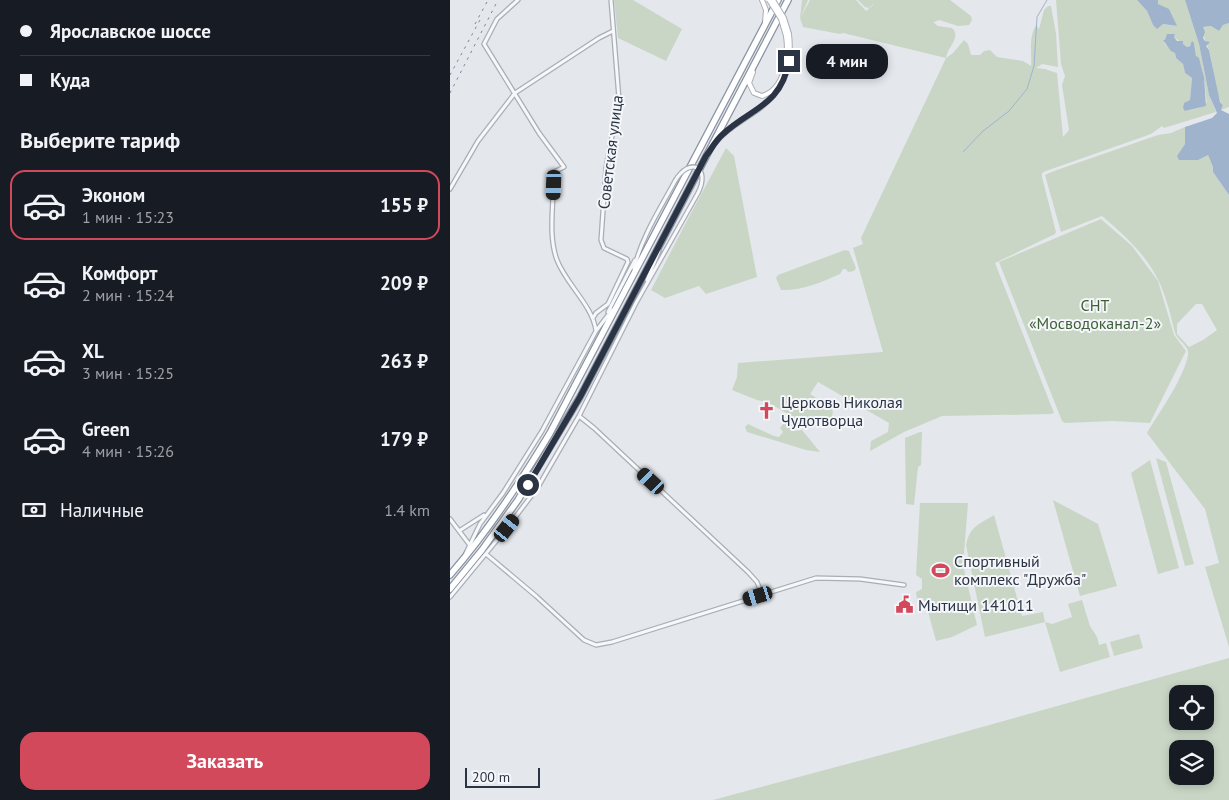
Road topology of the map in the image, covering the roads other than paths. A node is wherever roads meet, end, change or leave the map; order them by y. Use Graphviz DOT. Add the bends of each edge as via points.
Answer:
graph roads {
  1 [pos="518,0"];
  2 [pos="611,0"];
  3 [pos="762,0"];
  4 [pos="769,0"];
  5 [pos="773,0"];
  6 [pos="778,0"];
  7 [pos="788,0"];
  8 [pos="764,27"];
  9 [pos="613,31"];
  10 [pos="788,35"];
  11 [pos="756,61"];
  12 [pos="515,93"];
  13 [pos="706,156"];
  14 [pos="450,189"];
  15 [pos="662,240"];
  16 [pos="637,255"];
  17 [pos="633,276"];
  18 [pos="619,302"];
  19 [pos="636,303"];
  20 [pos="593,317"];
  21 [pos="605,318"];
  22 [pos="596,331"];
  23 [pos="579,416"];
  24 [pos="488,512"];
  25 [pos="450,519"];
  26 [pos="460,531"];
  27 [pos="470,545"];
  28 [pos="486,554"];
  29 [pos="464,558"];
  30 [pos="450,575"];
  31 [pos="904,585"];
  32 [pos="450,589"];
  33 [pos="762,594"];
  34 [pos="450,597"];
  1 -- 12 [label="street" via="497,19 484,44"];
  2 -- 9 [label="street, Советская улица"];
  3 -- 8 [label="main road" via="766,10"];
  4 -- 10 [label="main road, bridge"];
  5 -- 10 [label="main road, bridge" via="784,18"];
  6 -- 8 [label="highway"];
  7 -- 11 [label="highway"];
  8 -- 17 [label="highway"];
  9 -- 12 [label="street"];
  9 -- 20 [label="street, Советская улица" via="619,99 606,168 601,240 604,248 627,259 608,304"];
  10 -- 11 [label="main road" via="782,74 773,90 762,96 750,88"];
  10 -- 13 [label="main road" via="788,68 777,91 765,105 723,134"];
  11 -- 13 [label="highway"];
  12 -- 14 [label="street" via="478,141"];
  12 -- 20 [label="street" via="564,168 554,172 553,242 561,268"];
  13 -- 15 [label="highway"];
  15 -- 19 [label="street"];
  15 -- 32 [label="highway" via="580,397 542,461 502,523"];
  16 -- 17 [label="street"];
  16 -- 19 [label="street, bridge" via="684,169 700,170 702,185"];
  16 -- 21 [label="street"];
  17 -- 18 [label="highway"];
  18 -- 21 [label="street"];
  18 -- 29 [label="highway" via="536,456"];
  19 -- 23 [label="street"];
  20 -- 21 [label="street" via="599,321"];
  20 -- 22 [label="street"];
  21 -- 22 [label="street"];
  22 -- 24 [label="street" via="542,431"];
  23 -- 28 [label="street" via="538,487"];
  23 -- 33 [label="street" via="748,572"];
  24 -- 26 [label="street"];
  24 -- 27 [label="street"];
  25 -- 26 [label="street"];
  26 -- 27 [label="street"];
  27 -- 29 [label="street"];
  28 -- 33 [label="street" via="584,640 596,645"];
  28 -- 34 [label="street"];
  29 -- 30 [label="highway"];
  31 -- 33 [label="street" via="816,578"];
}
